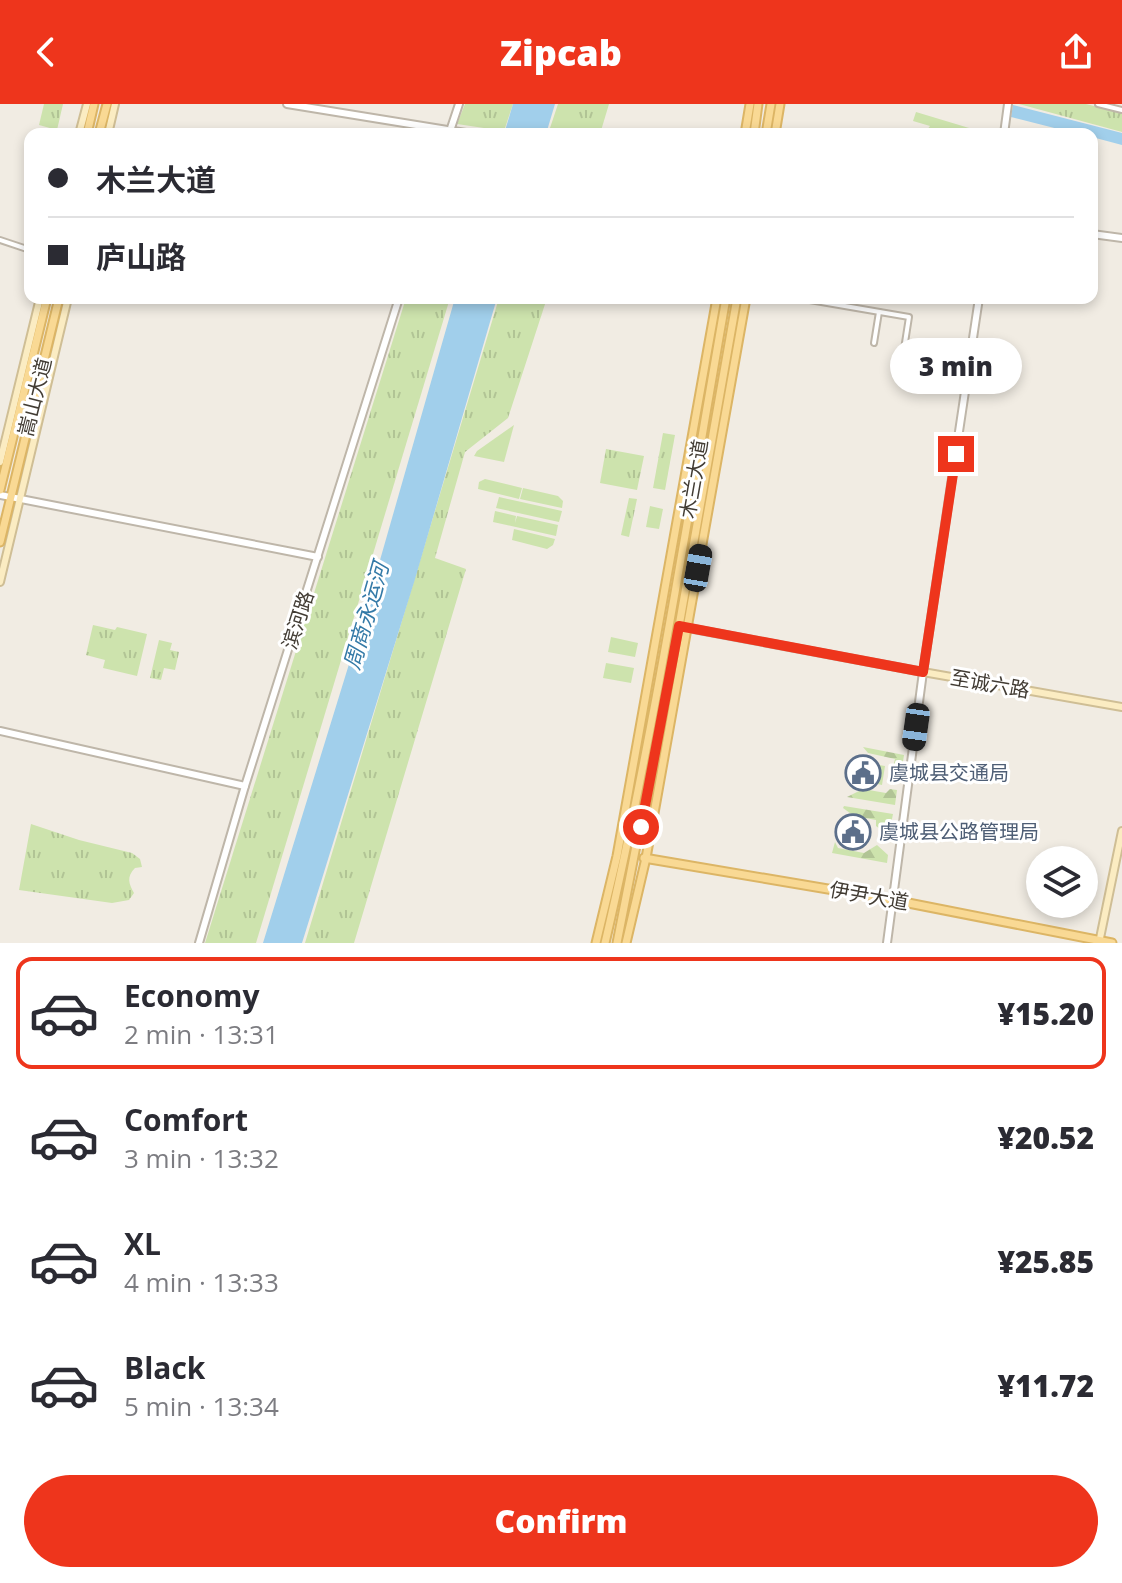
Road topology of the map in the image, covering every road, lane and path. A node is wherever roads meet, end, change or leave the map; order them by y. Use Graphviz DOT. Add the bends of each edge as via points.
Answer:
graph roads {
  1 [pos="87,104"];
  2 [pos="94,104"];
  3 [pos="107,104"];
  4 [pos="115,104"];
  5 [pos="287,104"];
  6 [pos="459,104"];
  7 [pos="750,104"];
  8 [pos="758,104"];
  9 [pos="771,104"];
  10 [pos="780,104"];
  11 [pos="1008,104"];
  12 [pos="1098,104"];
  13 [pos="1122,110"];
  14 [pos="81,128"];
  15 [pos="88,128"];
  16 [pos="101,128"];
  17 [pos="109,128"];
  18 [pos="426,128"];
  19 [pos="450,128"];
  20 [pos="746,128"];
  21 [pos="755,128"];
  22 [pos="767,128"];
  23 [pos="776,128"];
  24 [pos="1005,128"];
  25 [pos="1098,235"];
  26 [pos="1122,238"];
  27 [pos="0,240"];
  28 [pos="24,248"];
  29 [pos="39,304"];
  30 [pos="46,304"];
  31 [pos="58,304"];
  32 [pos="66,304"];
  33 [pos="397,304"];
  34 [pos="716,304"];
  35 [pos="725,304"];
  36 [pos="736,304"];
  37 [pos="745,304"];
  38 [pos="833,304"];
  39 [pos="978,304"];
  40 [pos="879,312"];
  41 [pos="874,343"];
  42 [pos="904,349"];
  43 [pos="0,462"];
  44 [pos="0,493"];
  45 [pos="15,499"];
  46 [pos="0,542"];
  47 [pos="318,557"];
  48 [pos="0,582"];
  49 [pos="670,624"];
  50 [pos="684,627"];
  51 [pos="923,672"];
  52 [pos="1122,707"];
  53 [pos="0,731"];
  54 [pos="245,786"];
  55 [pos="1122,831"];
  56 [pos="626,855"];
  57 [pos="635,856"];
  58 [pos="646,858"];
  59 [pos="893,900"];
  60 [pos="1099,942"];
  61 [pos="199,943"];
  62 [pos="596,943"];
  63 [pos="605,943"];
  64 [pos="617,943"];
  65 [pos="626,943"];
  66 [pos="887,943"];
  67 [pos="1112,943"];
  1 -- 14 [label="main road"];
  2 -- 15 [label="main road"];
  3 -- 16 [label="main road"];
  4 -- 17 [label="main road"];
  5 -- 18 [label="street"];
  6 -- 19 [label="street"];
  7 -- 20 [label="main road"];
  8 -- 21 [label="main road"];
  9 -- 22 [label="main road"];
  10 -- 23 [label="main road"];
  11 -- 24 [label="street"];
  12 -- 13 [label="street"];
  25 -- 26 [label="street"];
  27 -- 28 [label="street"];
  29 -- 43 [label="main road"];
  30 -- 44 [label="main road, 嵩山大道"];
  31 -- 45 [label="main road, 嵩山大道"];
  32 -- 45 [label="main road"];
  33 -- 47 [label="street, 滨河路"];
  34 -- 62 [label="main road" via="617,856"];
  35 -- 49 [label="main road, 木兰大道"];
  36 -- 50 [label="main road, 木兰大道"];
  37 -- 50 [label="main road"];
  38 -- 40 [label="street"];
  39 -- 51 [label="street"];
  40 -- 41 [label="street"];
  40 -- 42 [label="street" via="909,317"];
  44 -- 45 [label="street"];
  45 -- 46 [label="main road, 嵩山大道"];
  45 -- 47 [label="street"];
  45 -- 48 [label="main road"];
  47 -- 54 [label="street, 滨河路"];
  49 -- 50 [label="street, 至诚六路"];
  49 -- 56 [label="main road, 木兰大道"];
  50 -- 51 [label="street, 至诚六路"];
  50 -- 57 [label="main road, 木兰大道"];
  50 -- 58 [label="main road"];
  51 -- 52 [label="main road, 至诚六路"];
  51 -- 59 [label="street"];
  53 -- 54 [label="street"];
  54 -- 61 [label="street, 滨河路"];
  55 -- 60 [label="main road"];
  56 -- 57 [label="main road, 伊尹大道"];
  56 -- 63 [label="main road, 木兰大道"];
  57 -- 58 [label="main road, 伊尹大道"];
  57 -- 64 [label="main road, 木兰大道"];
  58 -- 59 [label="main road, 伊尹大道"];
  58 -- 65 [label="main road"];
  59 -- 60 [label="main road, 伊尹大道"];
  59 -- 66 [label="street"];
  60 -- 67 [label="main road, 伊尹大道"];
}
